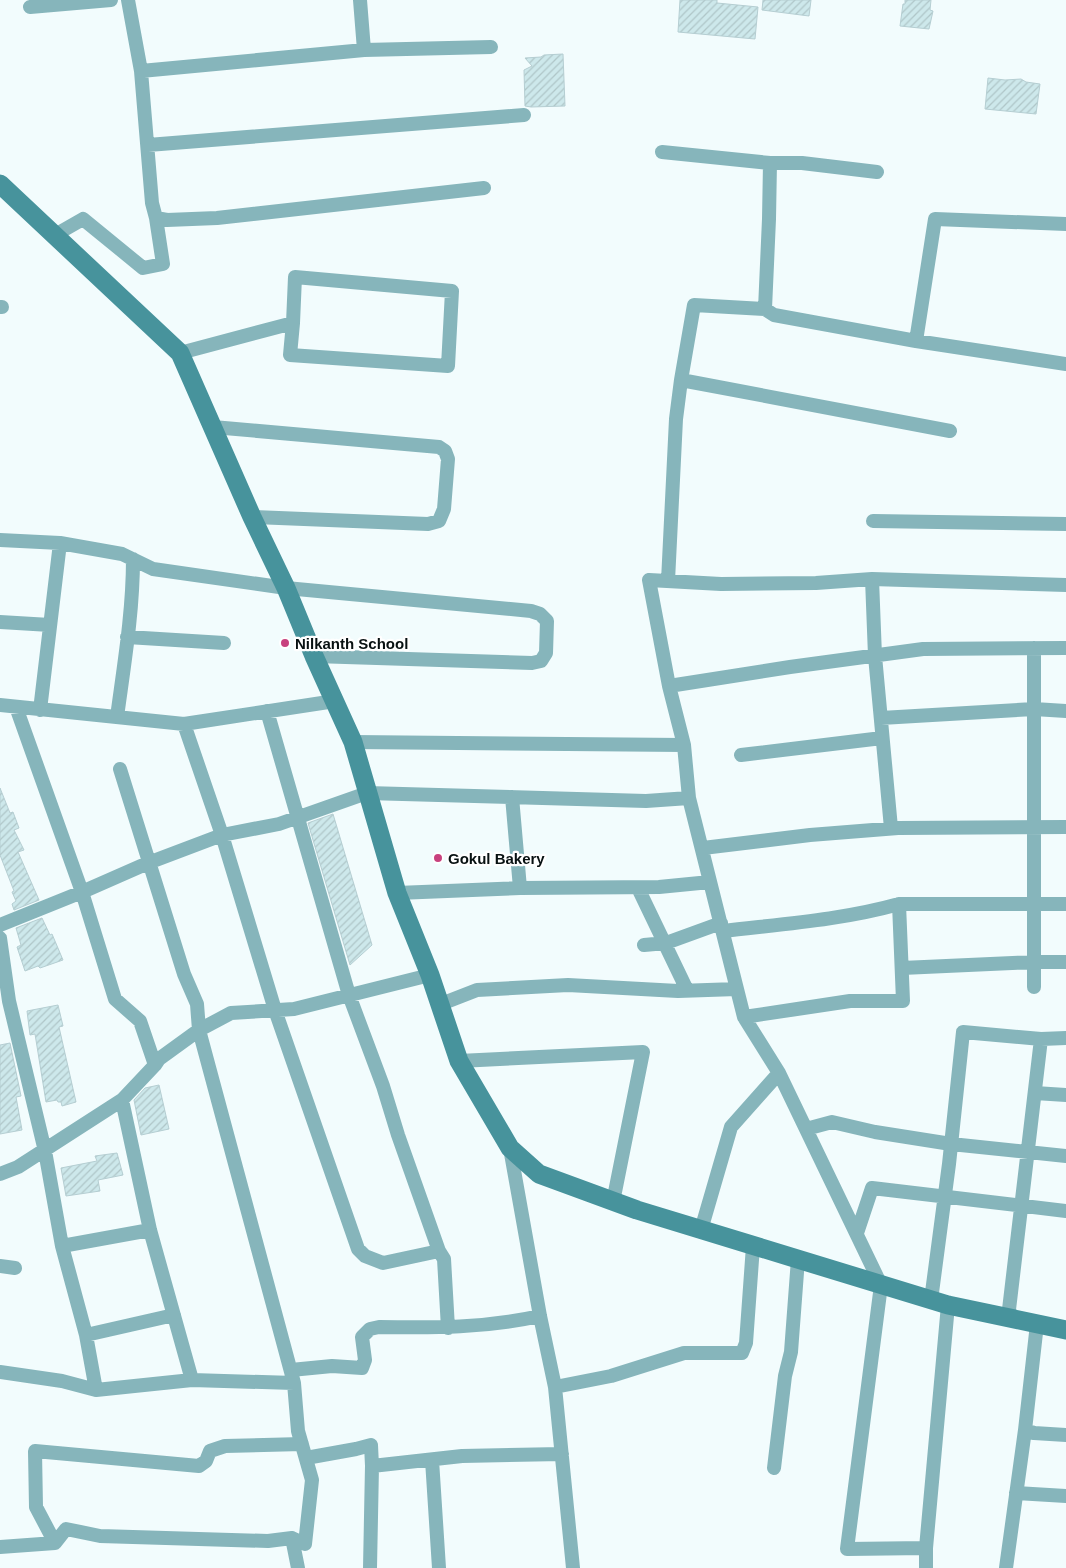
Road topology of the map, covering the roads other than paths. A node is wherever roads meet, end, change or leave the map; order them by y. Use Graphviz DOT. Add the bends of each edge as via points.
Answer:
graph roads {
  1 [pos="111,0"];
  2 [pos="128,0"];
  3 [pos="360,0"];
  4 [pos="30,7"];
  5 [pos="491,47"];
  6 [pos="364,50"];
  7 [pos="141,70"];
  8 [pos="524,115"];
  9 [pos="148,145"];
  10 [pos="662,152"];
  11 [pos="770,163"];
  12 [pos="878,172"];
  13 [pos="0,184"];
  14 [pos="484,188"];
  15 [pos="156,218"];
  16 [pos="1066,224"];
  17 [pos="55,235"];
  18 [pos="764,310"];
  19 [pos="293,324"];
  20 [pos="916,341"];
  21 [pos="180,353"];
  22 [pos="1066,364"];
  23 [pos="681,380"];
  24 [pos="213,427"];
  25 [pos="950,431"];
  26 [pos="252,517"];
  27 [pos="873,521"];
  28 [pos="1066,524"];
  29 [pos="0,540"];
  30 [pos="60,543"];
  31 [pos="133,559"];
  32 [pos="872,579"];
  33 [pos="668,581"];
  34 [pos="1066,582"];
  35 [pos="286,588"];
  36 [pos="0,622"];
  37 [pos="50,625"];
  38 [pos="128,637"];
  39 [pos="224,643"];
  40 [pos="1034,648"];
  41 [pos="1066,648"];
  42 [pos="314,656"];
  43 [pos="875,656"];
  44 [pos="669,686"];
  45 [pos="335,700"];
  46 [pos="0,706"];
  47 [pos="16,707"];
  48 [pos="1034,709"];
  49 [pos="40,710"];
  50 [pos="267,711"];
  51 [pos="1066,711"];
  52 [pos="117,717"];
  53 [pos="881,718"];
  54 [pos="184,724"];
  55 [pos="882,738"];
  56 [pos="353,742"];
  57 [pos="684,745"];
  58 [pos="741,755"];
  59 [pos="120,769"];
  60 [pos="367,793"];
  61 [pos="512,797"];
  62 [pos="689,798"];
  63 [pos="298,817"];
  64 [pos="1034,827"];
  65 [pos="1066,827"];
  66 [pos="891,828"];
  67 [pos="222,835"];
  68 [pos="702,848"];
  69 [pos="148,863"];
  70 [pos="710,882"];
  71 [pos="520,888"];
  72 [pos="638,888"];
  73 [pos="82,892"];
  74 [pos="397,893"];
  75 [pos="899,904"];
  76 [pos="1035,904"];
  77 [pos="1066,904"];
  78 [pos="0,925"];
  79 [pos="722,927"];
  80 [pos="0,938"];
  81 [pos="666,943"];
  82 [pos="644,945"];
  83 [pos="1034,962"];
  84 [pos="1066,962"];
  85 [pos="902,968"];
  86 [pos="430,975"];
  87 [pos="1034,987"];
  88 [pos="737,988"];
  89 [pos="687,990"];
  90 [pos="348,995"];
  91 [pos="440,1004"];
  92 [pos="275,1010"];
  93 [pos="744,1016"];
  94 [pos="199,1030"];
  95 [pos="1066,1038"];
  96 [pos="1041,1039"];
  97 [pos="459,1061"];
  98 [pos="155,1065"];
  99 [pos="778,1073"];
  100 [pos="1035,1093"];
  101 [pos="1066,1095"];
  102 [pos="122,1100"];
  103 [pos="806,1129"];
  104 [pos="951,1144"];
  105 [pos="510,1148"];
  106 [pos="45,1151"];
  107 [pos="1028,1152"];
  108 [pos="1066,1156"];
  109 [pos="0,1174"];
  110 [pos="945,1196"];
  111 [pos="613,1202"];
  112 [pos="1021,1204"];
  113 [pos="1066,1211"];
  114 [pos="150,1230"];
  115 [pos="701,1230"];
  116 [pos="856,1232"];
  117 [pos="62,1246"];
  118 [pos="753,1246"];
  119 [pos="439,1251"];
  120 [pos="798,1259"];
  121 [pos="0,1266"];
  122 [pos="14,1268"];
  123 [pos="881,1285"];
  124 [pos="939,1302"];
  125 [pos="174,1315"];
  126 [pos="540,1316"];
  127 [pos="1008,1318"];
  128 [pos="1037,1324"];
  129 [pos="448,1328"];
  130 [pos="1066,1330"];
  131 [pos="86,1335"];
  132 [pos="0,1372"];
  133 [pos="292,1376"];
  134 [pos="192,1380"];
  135 [pos="555,1387"];
  136 [pos="96,1390"];
  137 [pos="1025,1430"];
  138 [pos="1066,1435"];
  139 [pos="304,1451"];
  140 [pos="562,1454"];
  141 [pos="432,1460"];
  142 [pos="372,1466"];
  143 [pos="774,1468"];
  144 [pos="1016,1493"];
  145 [pos="1066,1496"];
  146 [pos="292,1538"];
  147 [pos="55,1544"];
  148 [pos="0,1547"];
  149 [pos="926,1548"];
  150 [pos="298,1568"];
  151 [pos="370,1568"];
  152 [pos="439,1568"];
  153 [pos="573,1568"];
  154 [pos="926,1568"];
  155 [pos="1006,1568"];
  1 -- 4 [label="street"];
  2 -- 7 [label="street"];
  3 -- 6 [label="street"];
  5 -- 6 [label="street"];
  6 -- 7 [label="street"];
  7 -- 9 [label="street"];
  8 -- 9 [label="street"];
  9 -- 15 [label="street"];
  10 -- 11 [label="street"];
  11 -- 12 [label="street" via="802,163"];
  11 -- 18 [label="street"];
  13 -- 17 [label="main road"];
  14 -- 15 [label="street" via="217,218"];
  15 -- 17 [label="street" via="163,264 143,268 83,219"];
  16 -- 20 [label="street" via="935,219"];
  17 -- 21 [label="main road"];
  18 -- 20 [label="street" via="774,315"];
  18 -- 23 [label="street" via="694,305"];
  19 -- 19 [label="street" via="295,277 452,291 448,366 290,355"];
  19 -- 21 [label="street"];
  20 -- 22 [label="street"];
  21 -- 24 [label="main road"];
  23 -- 25 [label="street"];
  23 -- 33 [label="street"];
  24 -- 26 [label="main road"];
  24 -- 26 [label="street" via="439,447 448,459 444,509 439,521 428,524"];
  26 -- 35 [label="main road"];
  27 -- 28 [label="street"];
  29 -- 30 [label="street"];
  30 -- 31 [label="street" via="122,554"];
  30 -- 37 [label="street"];
  31 -- 35 [label="street" via="153,569"];
  31 -- 38 [label="street"];
  32 -- 33 [label="street" via="721,584"];
  32 -- 34 [label="street"];
  32 -- 43 [label="street"];
  33 -- 44 [label="street" via="649,580"];
  35 -- 42 [label="main road"];
  35 -- 42 [label="street" via="530,611 547,621 546,653 541,661 532,663"];
  36 -- 37 [label="street"];
  37 -- 49 [label="street"];
  38 -- 39 [label="street"];
  38 -- 52 [label="street"];
  40 -- 41 [label="street"];
  40 -- 43 [label="street" via="923,649"];
  40 -- 48 [label="street"];
  42 -- 45 [label="main road"];
  43 -- 44 [label="street"];
  43 -- 53 [label="street"];
  44 -- 57 [label="street"];
  45 -- 50 [label="street"];
  45 -- 56 [label="main road"];
  46 -- 47 [label="street"];
  47 -- 49 [label="street"];
  47 -- 73 [label="street"];
  48 -- 51 [label="street"];
  48 -- 53 [label="street"];
  48 -- 64 [label="street"];
  49 -- 52 [label="street"];
  50 -- 54 [label="street"];
  50 -- 63 [label="street"];
  52 -- 54 [label="street"];
  53 -- 55 [label="street"];
  54 -- 67 [label="street"];
  55 -- 58 [label="street"];
  55 -- 66 [label="street"];
  56 -- 57 [label="street"];
  56 -- 60 [label="main road"];
  57 -- 62 [label="street"];
  59 -- 69 [label="street"];
  60 -- 61 [label="street"];
  60 -- 63 [label="street"];
  60 -- 74 [label="main road"];
  61 -- 62 [label="street" via="646,801"];
  61 -- 71 [label="street"];
  62 -- 68 [label="street"];
  63 -- 67 [label="street"];
  63 -- 90 [label="street"];
  64 -- 65 [label="street"];
  64 -- 66 [label="street"];
  64 -- 76 [label="street"];
  66 -- 68 [label="street"];
  67 -- 69 [label="street"];
  67 -- 92 [label="street"];
  68 -- 70 [label="street"];
  69 -- 73 [label="street"];
  69 -- 94 [label="street" via="197,1004"];
  70 -- 72 [label="street"];
  70 -- 79 [label="street"];
  71 -- 72 [label="street"];
  71 -- 74 [label="street"];
  72 -- 81 [label="street"];
  73 -- 78 [label="street"];
  73 -- 98 [label="street" via="115,999 140,1021"];
  74 -- 86 [label="main road"];
  75 -- 76 [label="street"];
  75 -- 79 [label="street" via="828,918"];
  75 -- 85 [label="street"];
  76 -- 77 [label="street"];
  76 -- 83 [label="street"];
  79 -- 81 [label="street"];
  79 -- 88 [label="street"];
  80 -- 106 [label="street" via="9,1001"];
  81 -- 82 [label="street"];
  81 -- 89 [label="street"];
  83 -- 84 [label="street"];
  83 -- 85 [label="street"];
  83 -- 87 [label="street"];
  85 -- 93 [label="street" via="903,1001 850,1001"];
  86 -- 90 [label="street"];
  86 -- 91 [label="main road"];
  88 -- 89 [label="street"];
  88 -- 93 [label="street"];
  89 -- 91 [label="street" via="568,985 477,990"];
  90 -- 92 [label="street" via="294,1009"];
  90 -- 119 [label="street"];
  91 -- 97 [label="main road"];
  92 -- 94 [label="street" via="231,1013"];
  92 -- 119 [label="street" via="358,1249 365,1256 383,1263"];
  93 -- 99 [label="street"];
  94 -- 98 [label="street"];
  94 -- 133 [label="street"];
  95 -- 96 [label="street"];
  96 -- 100 [label="street"];
  96 -- 104 [label="street" via="963,1032"];
  97 -- 105 [label="main road"];
  97 -- 111 [label="street" via="643,1052"];
  98 -- 102 [label="street"];
  99 -- 103 [label="street"];
  99 -- 115 [label="street" via="731,1127"];
  100 -- 101 [label="street"];
  100 -- 107 [label="street"];
  102 -- 106 [label="street"];
  102 -- 114 [label="street"];
  103 -- 104 [label="street" via="832,1122"];
  103 -- 116 [label="street"];
  104 -- 107 [label="street"];
  104 -- 110 [label="street"];
  105 -- 111 [label="main road" via="539,1174"];
  105 -- 126 [label="street"];
  106 -- 109 [label="street"];
  106 -- 117 [label="street"];
  107 -- 108 [label="street"];
  107 -- 112 [label="street"];
  110 -- 112 [label="street"];
  110 -- 116 [label="street" via="872,1188"];
  110 -- 124 [label="street"];
  111 -- 115 [label="main road"];
  112 -- 113 [label="street"];
  112 -- 127 [label="street"];
  114 -- 117 [label="street"];
  114 -- 125 [label="street"];
  115 -- 118 [label="main road"];
  116 -- 123 [label="street"];
  117 -- 131 [label="street"];
  118 -- 120 [label="main road"];
  118 -- 135 [label="street" via="746,1343 742,1353 684,1353 611,1376"];
  119 -- 129 [label="street" via="444,1259"];
  120 -- 123 [label="main road"];
  120 -- 143 [label="street" via="791,1352"];
  121 -- 122 [label="street"];
  123 -- 124 [label="main road"];
  123 -- 149 [label="street" via="847,1549"];
  124 -- 127 [label="main road"];
  124 -- 149 [label="street"];
  125 -- 131 [label="street"];
  125 -- 134 [label="street"];
  126 -- 129 [label="street" via="510,1323"];
  126 -- 135 [label="street"];
  127 -- 128 [label="main road"];
  128 -- 130 [label="main road"];
  128 -- 137 [label="street"];
  129 -- 133 [label="street" via="370,1329 362,1337 365,1360 362,1368 332,1366"];
  131 -- 136 [label="street"];
  132 -- 136 [label="street" via="53,1379"];
  133 -- 134 [label="street"];
  133 -- 139 [label="street" via="298,1431"];
  134 -- 136 [label="street"];
  135 -- 140 [label="street"];
  137 -- 138 [label="street"];
  137 -- 144 [label="street"];
  139 -- 142 [label="street" via="356,1450 370,1445"];
  139 -- 146 [label="street" via="312,1480 305,1544"];
  139 -- 147 [label="street" via="225,1446 210,1451 206,1461 199,1466 35,1450 36,1507"];
  140 -- 141 [label="street" via="462,1456"];
  140 -- 153 [label="street"];
  141 -- 142 [label="street"];
  141 -- 152 [label="street"];
  142 -- 151 [label="street"];
  144 -- 145 [label="street"];
  144 -- 155 [label="street"];
  146 -- 147 [label="street" via="268,1541 100,1536 66,1528"];
  146 -- 150 [label="street"];
  147 -- 148 [label="street"];
  149 -- 154 [label="street"];
}
